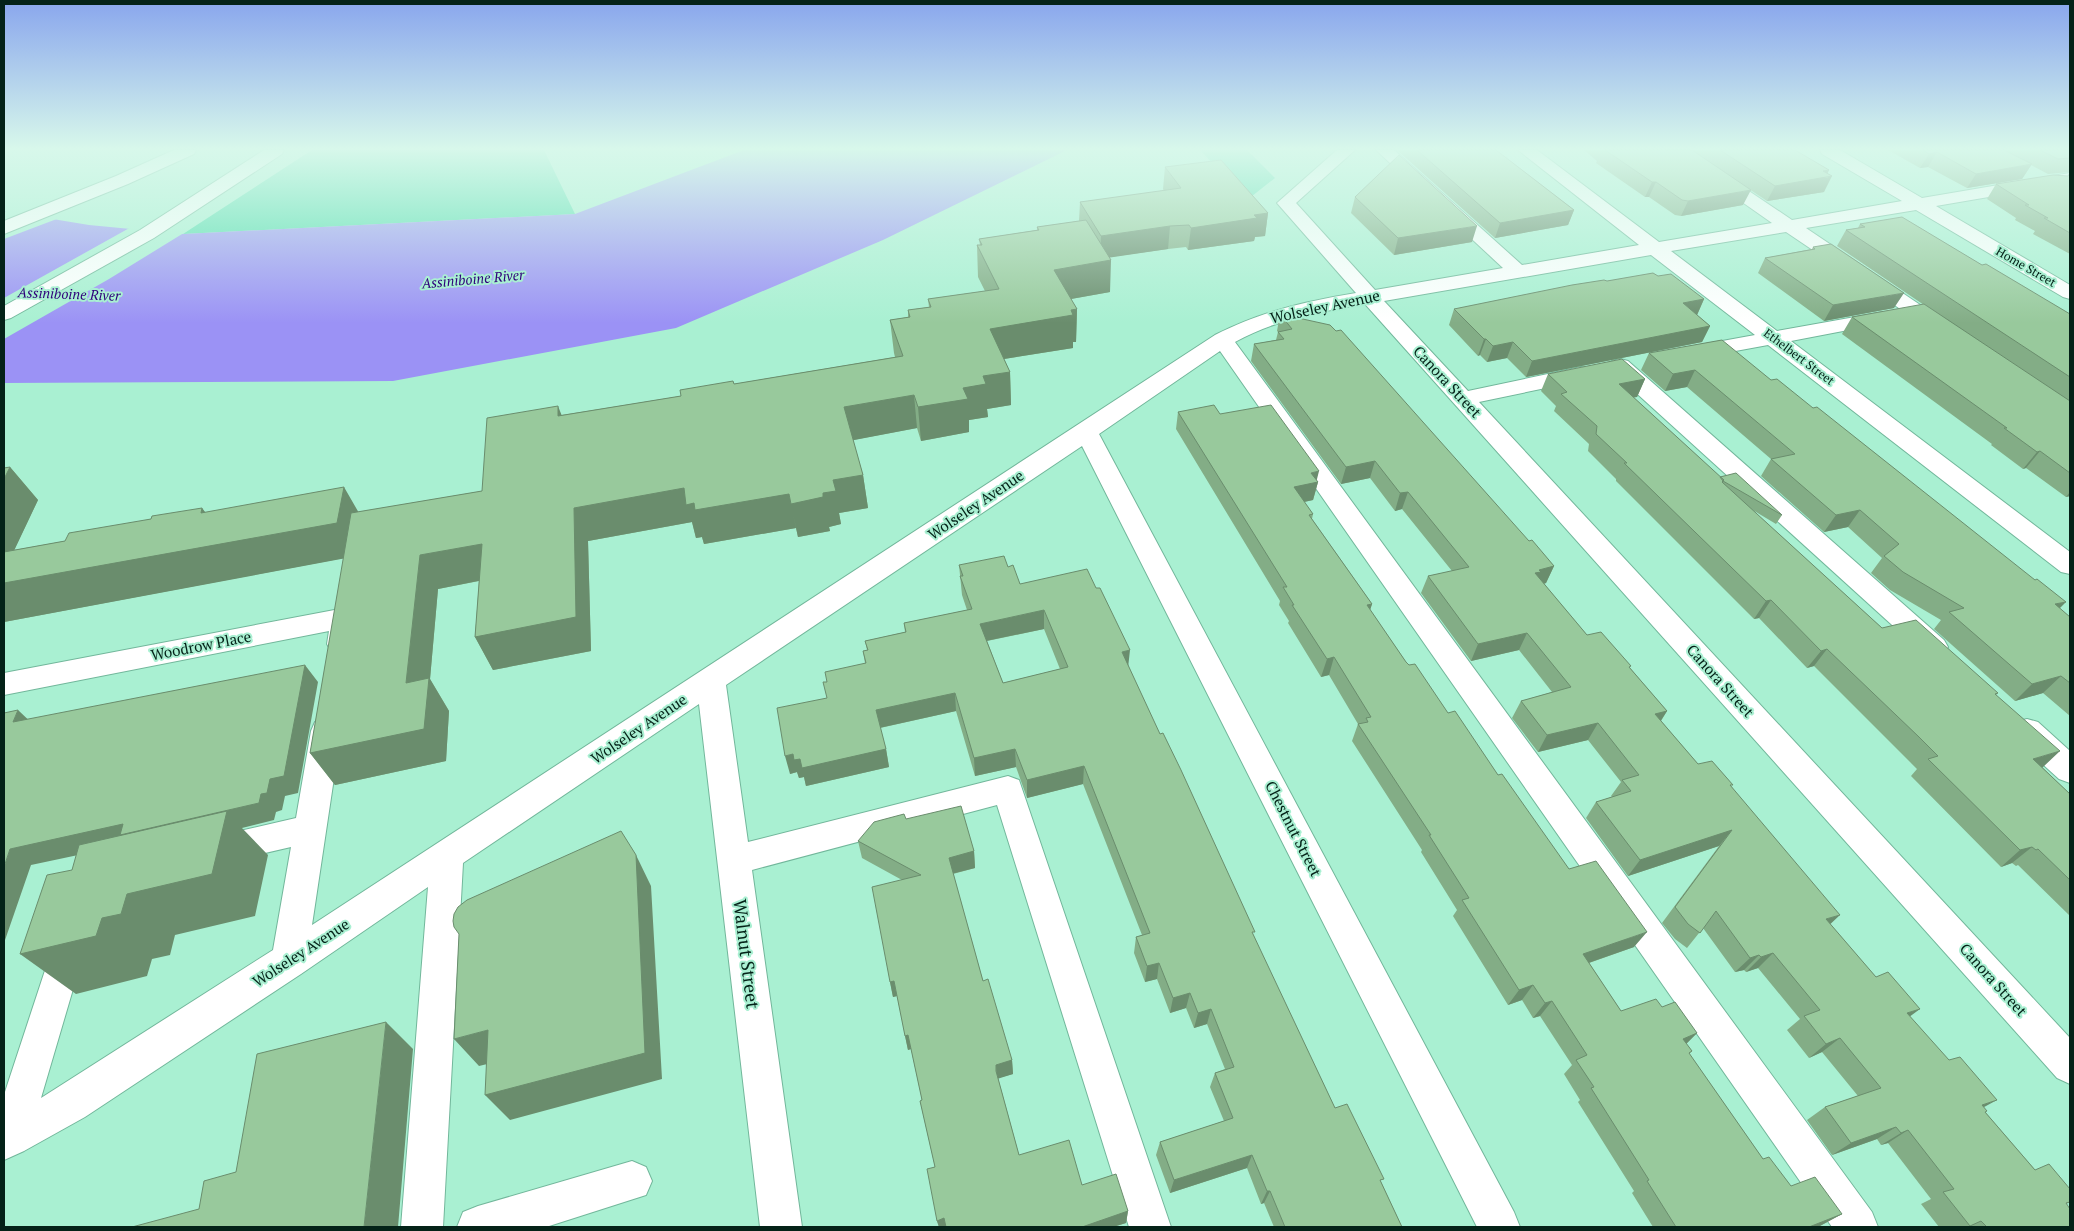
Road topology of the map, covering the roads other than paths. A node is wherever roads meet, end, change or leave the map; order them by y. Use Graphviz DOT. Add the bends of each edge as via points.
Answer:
graph roads {
  1 [pos="55,207"];
  2 [pos="188,207"];
  3 [pos="1290,207"];
  4 [pos="1447,207"];
  5 [pos="1602,207"];
  6 [pos="1762,207"];
  7 [pos="1899,207"];
  8 [pos="1925,207"];
  9 [pos="1790,226"];
  10 [pos="4,228"];
  11 [pos="1656,248"];
  12 [pos="1518,272"];
  13 [pos="2070,293"];
  14 [pos="1370,297"];
  15 [pos="1917,312"];
  16 [pos="4,314"];
  17 [pos="1773,338"];
  18 [pos="1957,339"];
  19 [pos="1223,340"];
  20 [pos="1676,356"];
  21 [pos="1648,361"];
  22 [pos="1620,366"];
  23 [pos="1463,399"];
  24 [pos="1086,432"];
  25 [pos="2070,565"];
  26 [pos="1952,664"];
  27 [pos="711,681"];
  28 [pos="4,684"];
  29 [pos="2011,717"];
  30 [pos="2070,770"];
  31 [pos="311,828"];
  32 [pos="185,857"];
  33 [pos="447,857"];
  34 [pos="734,860"];
  35 [pos="78,917"];
  36 [pos="289,962"];
  37 [pos="2070,1065"];
  38 [pos="7,1139"];
  39 [pos="632,1181"];
  40 [pos="422,1227"];
  41 [pos="478,1227"];
  42 [pos="781,1227"];
  43 [pos="1150,1227"];
  44 [pos="1500,1227"];
  45 [pos="1857,1227"];
  1 -- 10 [label="street"];
  2 -- 16 [label="street" via="147,234"];
  3 -- 14 [label="street, Canora Street"];
  4 -- 12 [label="street"];
  5 -- 11 [label="street, Ethelbert Street"];
  6 -- 9 [label="street"];
  7 -- 9 [label="street, Wolseley Avenue"];
  8 -- 13 [label="street, Home Street"];
  9 -- 11 [label="street, Wolseley Avenue"];
  9 -- 15 [label="street"];
  11 -- 12 [label="street, Wolseley Avenue"];
  11 -- 17 [label="street, Ethelbert Street"];
  12 -- 14 [label="street, Wolseley Avenue"];
  14 -- 19 [label="street, Wolseley Avenue" via="1273,317"];
  14 -- 23 [label="street, Canora Street"];
  15 -- 17 [label="street"];
  15 -- 18 [label="street"];
  17 -- 20 [label="street"];
  17 -- 25 [label="street, Ethelbert Street"];
  19 -- 24 [label="street, Wolseley Avenue"];
  19 -- 45 [label="street"];
  21 -- 22 [label="street"];
  22 -- 23 [label="street"];
  22 -- 26 [label="street"];
  23 -- 37 [label="street, Canora Street"];
  24 -- 27 [label="street, Wolseley Avenue"];
  24 -- 44 [label="street, Chestnut Street"];
  27 -- 33 [label="street, Wolseley Avenue"];
  27 -- 34 [label="street, Walnut Street"];
  28 -- 31 [label="street, Woodrow Place" via="345,618"];
  29 -- 30 [label="street"];
  31 -- 32 [label="street"];
  31 -- 36 [label="street"];
  33 -- 36 [label="street, Wolseley Avenue"];
  33 -- 40 [label="street"];
  34 -- 42 [label="street, Walnut Street"];
  34 -- 43 [label="street" via="1008,789"];
  35 -- 38 [label="street"];
  36 -- 38 [label="street, Wolseley Avenue" via="71,1103"];
  39 -- 41 [label="street"];
}
